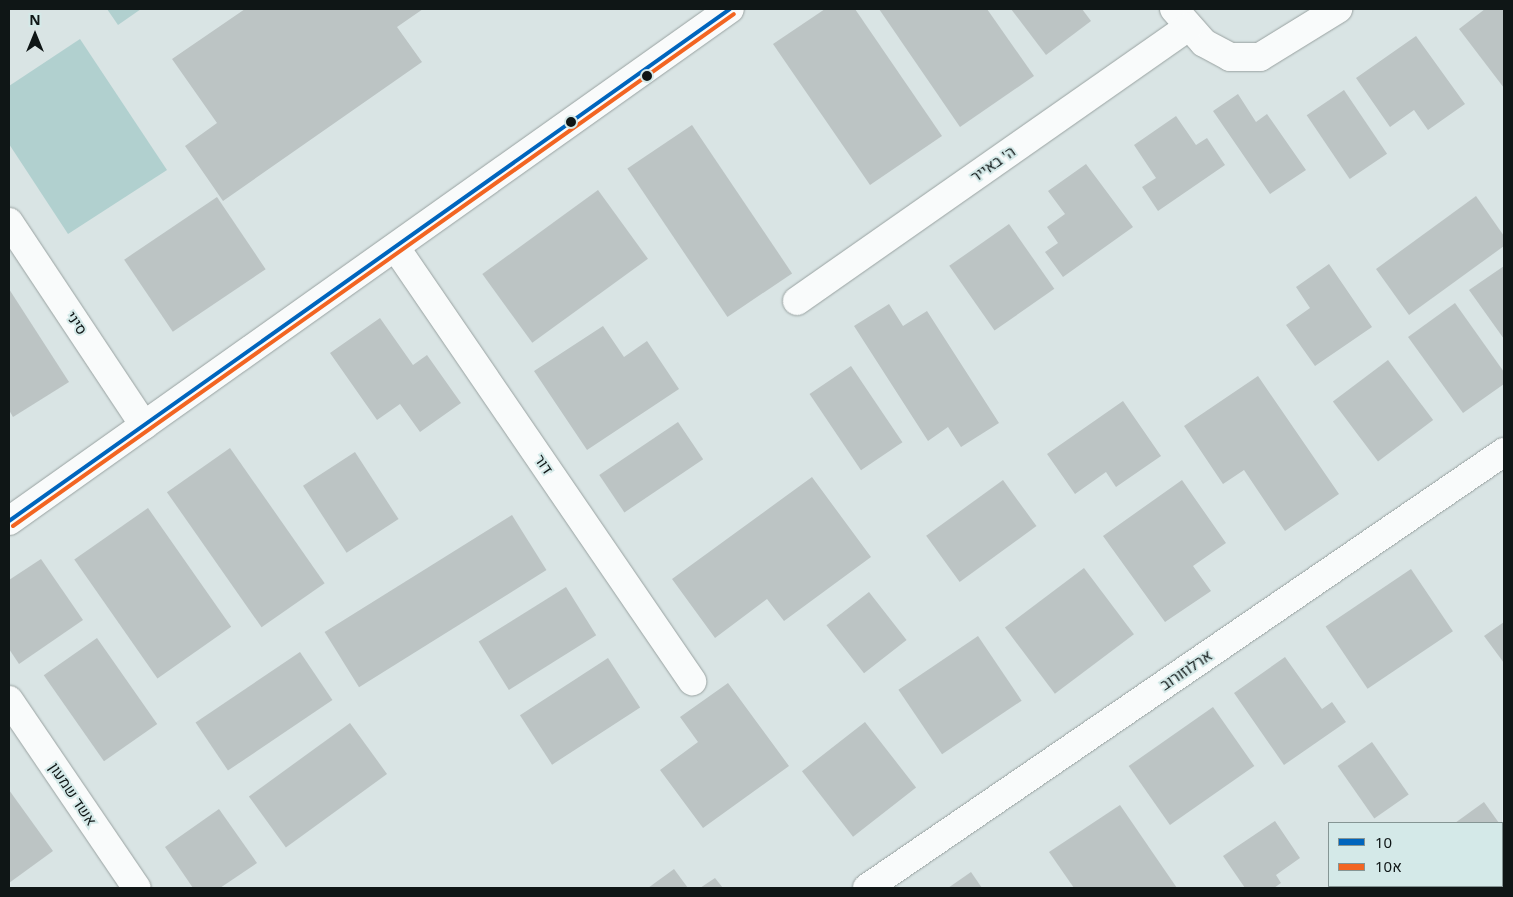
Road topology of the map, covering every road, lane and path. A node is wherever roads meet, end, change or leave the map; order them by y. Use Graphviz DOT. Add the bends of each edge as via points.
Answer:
graph roads {
  1 [pos="730,9"];
  2 [pos="1338,9"];
  3 [pos="1181,18"];
  4 [pos="9,222"];
  5 [pos="396,248"];
  6 [pos="797,301"];
  7 [pos="144,425"];
  8 [pos="1504,452"];
  9 [pos="9,521"];
  10 [pos="692,681"];
  11 [pos="9,700"];
  12 [pos="137,888"];
  13 [pos="867,888"];
  1 -- 5 [label="street"];
  2 -- 3 [label="street, ה' באייר" via="1260,57 1230,57"];
  3 -- 6 [label="street, ה' באייר"];
  4 -- 7 [label="street, סיני"];
  5 -- 7 [label="street"];
  5 -- 10 [label="street, דור"];
  7 -- 9 [label="street"];
  8 -- 13 [label="street, ארלוזורוב"];
  11 -- 12 [label="street, אשד שמעון"];
}
